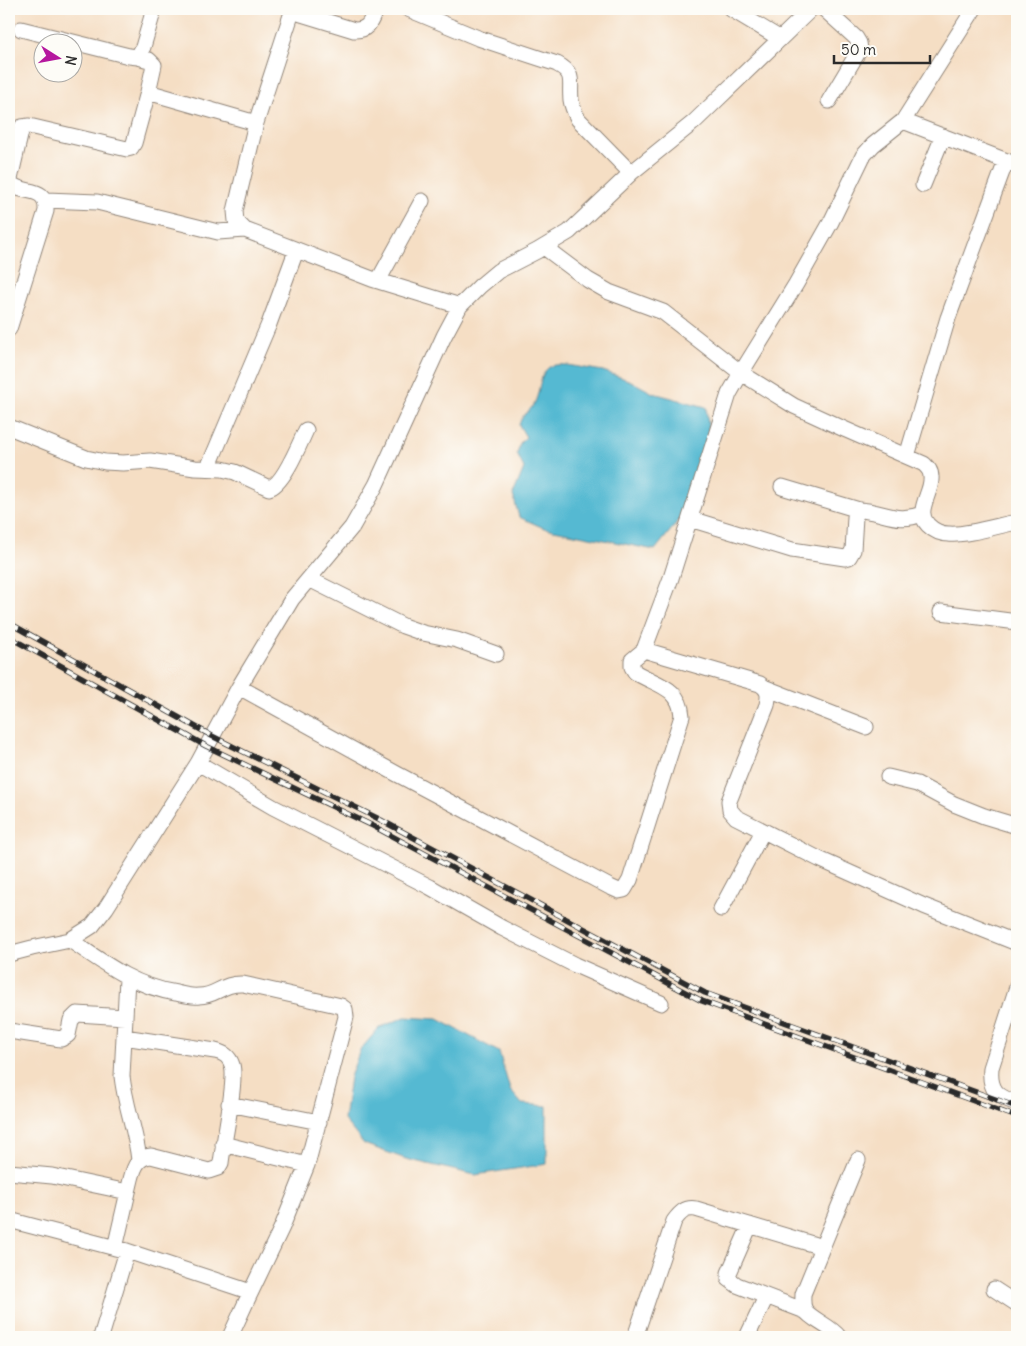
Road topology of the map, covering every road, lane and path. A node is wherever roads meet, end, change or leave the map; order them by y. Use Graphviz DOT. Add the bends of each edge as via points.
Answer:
graph roads {
  1 [pos="154,9"];
  2 [pos="376,9"];
  3 [pos="408,9"];
  4 [pos="731,9"];
  5 [pos="810,9"];
  6 [pos="824,9"];
  7 [pos="974,9"];
  8 [pos="293,10"];
  9 [pos="21,28"];
  10 [pos="779,38"];
  11 [pos="138,57"];
  12 [pos="148,92"];
  13 [pos="829,101"];
  14 [pos="903,121"];
  15 [pos="256,123"];
  16 [pos="943,136"];
  17 [pos="1012,163"];
  18 [pos="631,173"];
  19 [pos="923,186"];
  20 [pos="46,200"];
  21 [pos="422,201"];
  22 [pos="245,230"];
  23 [pos="544,247"];
  24 [pos="296,251"];
  25 [pos="378,281"];
  26 [pos="460,306"];
  27 [pos="9,329"];
  28 [pos="740,373"];
  29 [pos="9,427"];
  30 [pos="306,430"];
  31 [pos="907,456"];
  32 [pos="208,468"];
  33 [pos="782,487"];
  34 [pos="859,510"];
  35 [pos="922,514"];
  36 [pos="690,519"];
  37 [pos="1017,522"];
  38 [pos="309,578"];
  39 [pos="941,612"];
  40 [pos="1017,622"];
  41 [pos="644,650"];
  42 [pos="496,654"];
  43 [pos="239,687"];
  44 [pos="766,688"];
  45 [pos="866,727"];
  46 [pos="198,763"];
  47 [pos="888,778"];
  48 [pos="1017,826"];
  49 [pos="763,831"];
  50 [pos="721,909"];
  51 [pos="70,940"];
  52 [pos="1017,942"];
  53 [pos="9,954"];
  54 [pos="127,978"];
  55 [pos="1017,986"];
  56 [pos="661,1004"];
  57 [pos="125,1016"];
  58 [pos="9,1031"];
  59 [pos="124,1037"];
  60 [pos="1017,1103"];
  61 [pos="229,1104"];
  62 [pos="319,1122"];
  63 [pos="223,1144"];
  64 [pos="139,1160"];
  65 [pos="858,1160"];
  66 [pos="307,1165"];
  67 [pos="9,1172"];
  68 [pos="128,1192"];
  69 [pos="9,1220"];
  70 [pos="750,1225"];
  71 [pos="822,1247"];
  72 [pos="121,1250"];
  73 [pos="994,1288"];
  74 [pos="251,1292"];
  75 [pos="766,1297"];
  76 [pos="1017,1304"];
  77 [pos="805,1311"];
  78 [pos="101,1337"];
  79 [pos="230,1337"];
  80 [pos="635,1337"];
  81 [pos="747,1337"];
  82 [pos="839,1337"];
  1 -- 11 [label="street" via="144,47"];
  2 -- 8 [label="street" via="366,28 360,30"];
  3 -- 18 [label="street" via="564,68 570,74 571,99 578,119"];
  4 -- 10 [label="street"];
  5 -- 10 [label="street"];
  6 -- 13 [label="street" via="856,38 860,49"];
  7 -- 14 [label="street"];
  8 -- 15 [label="street"];
  9 -- 11 [label="street"];
  10 -- 18 [label="street" via="694,122"];
  11 -- 12 [label="street" via="150,60 154,65"];
  12 -- 15 [label="street"];
  12 -- 20 [label="street" via="131,148 22,127 10,183 40,194"];
  14 -- 16 [label="street"];
  14 -- 28 [label="street" via="863,156 796,284"];
  15 -- 22 [label="street" via="235,211 236,221"];
  16 -- 17 [label="street"];
  16 -- 19 [label="street"];
  17 -- 31 [label="street" via="948,318"];
  18 -- 23 [label="street" via="569,232"];
  20 -- 22 [label="street" via="97,202 212,231"];
  20 -- 27 [label="street" via="46,211"];
  21 -- 25 [label="street"];
  22 -- 24 [label="street"];
  23 -- 26 [label="street" via="498,270"];
  23 -- 28 [label="street" via="609,292 663,312"];
  24 -- 25 [label="street"];
  24 -- 32 [label="street"];
  25 -- 26 [label="street"];
  26 -- 38 [label="street" via="376,485 352,527"];
  28 -- 31 [label="street" via="794,406"];
  28 -- 36 [label="street" via="729,394"];
  29 -- 32 [label="street" via="86,458 105,462 150,461"];
  30 -- 32 [label="street" via="274,487 264,487 235,472"];
  31 -- 35 [label="street" via="930,470 932,479"];
  33 -- 34 [label="street"];
  34 -- 35 [label="street" via="894,518"];
  34 -- 36 [label="street" via="855,517 853,550 849,557 844,558 792,550"];
  35 -- 37 [label="street" via="931,528 949,534"];
  36 -- 41 [label="street"];
  38 -- 42 [label="street" via="403,626"];
  38 -- 43 [label="street" via="292,599"];
  39 -- 40 [label="street"];
  41 -- 43 [label="street" via="632,660 634,672 670,690 677,697 682,716 630,880 624,890 619,891"];
  41 -- 44 [label="street"];
  43 -- 46 [label="street"];
  44 -- 45 [label="street"];
  44 -- 49 [label="street" via="769,695 767,705 729,802 736,817"];
  46 -- 51 [label="street" via="106,908 92,926"];
  46 -- 56 [label="street" via="273,807 575,966"];
  47 -- 48 [label="street" via="917,784 954,804"];
  49 -- 50 [label="street"];
  49 -- 52 [label="street" via="924,906"];
  51 -- 53 [label="street"];
  51 -- 54 [label="street"];
  54 -- 57 [label="street"];
  54 -- 62 [label="street" via="186,995 210,995 233,984 243,984 341,1006 346,1017"];
  55 -- 60 [label="street" via="990,1078 1000,1097"];
  57 -- 58 [label="street" via="77,1014 71,1020 68,1035 60,1039"];
  57 -- 59 [label="street"];
  59 -- 61 [label="street" via="222,1052 228,1056 234,1072"];
  59 -- 64 [label="street" via="122,1084"];
  61 -- 62 [label="street"];
  61 -- 63 [label="street"];
  62 -- 66 [label="street"];
  63 -- 64 [label="street" via="221,1163 214,1170 151,1156"];
  63 -- 66 [label="street"];
  64 -- 68 [label="street"];
  65 -- 71 [label="street"];
  66 -- 74 [label="street"];
  67 -- 68 [label="street" via="52,1176"];
  68 -- 72 [label="street"];
  69 -- 72 [label="street"];
  70 -- 71 [label="street"];
  70 -- 75 [label="street" via="729,1279"];
  70 -- 80 [label="street" via="690,1208 680,1213 674,1221"];
  71 -- 77 [label="street" via="803,1294"];
  72 -- 74 [label="street"];
  72 -- 78 [label="street"];
  73 -- 76 [label="street"];
  74 -- 79 [label="street"];
  75 -- 77 [label="street"];
  75 -- 81 [label="street"];
  77 -- 82 [label="street"];
}
